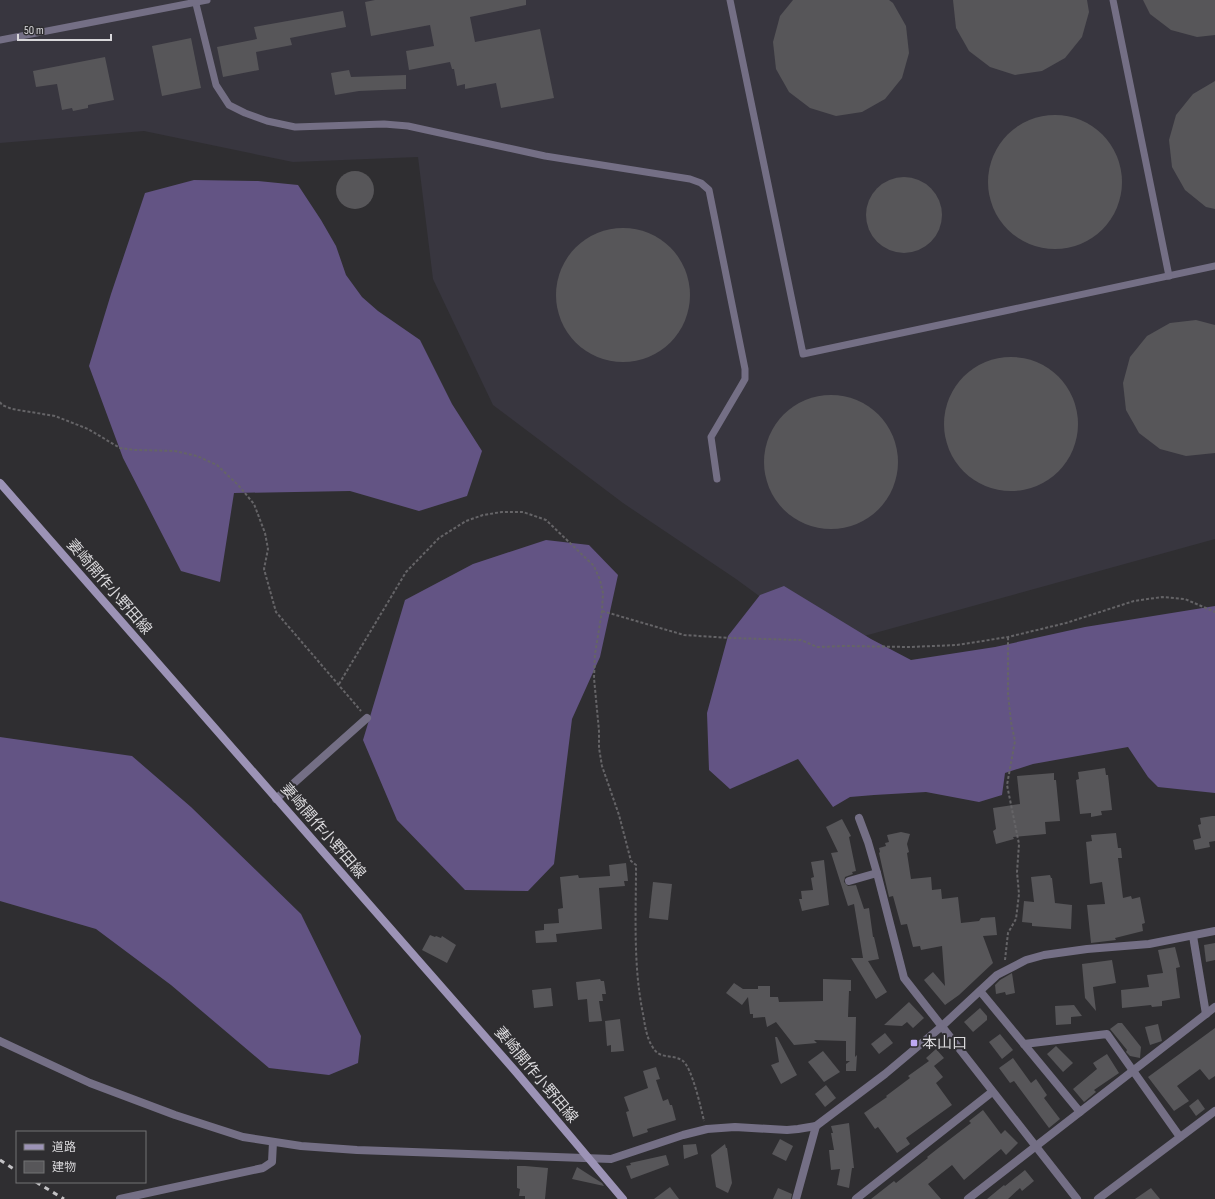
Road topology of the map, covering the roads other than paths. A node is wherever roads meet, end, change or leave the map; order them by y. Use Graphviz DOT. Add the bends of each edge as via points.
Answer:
graph roads {
  1 [pos="208,0"];
  2 [pos="730,0"];
  3 [pos="1113,0"];
  4 [pos="195,1"];
  5 [pos="0,40"];
  6 [pos="1215,266"];
  7 [pos="1170,276"];
  8 [pos="717,479"];
  9 [pos="0,483"];
  10 [pos="367,718"];
  11 [pos="276,799"];
  12 [pos="859,818"];
  13 [pos="877,873"];
  14 [pos="849,881"];
  15 [pos="1215,931"];
  16 [pos="1193,936"];
  17 [pos="980,991"];
  18 [pos="1215,1007"];
  19 [pos="1206,1014"];
  20 [pos="941,1027"];
  21 [pos="0,1041"];
  22 [pos="1024,1044"];
  23 [pos="1132,1071"];
  24 [pos="992,1092"];
  25 [pos="1215,1111"];
  26 [pos="1080,1112"];
  27 [pos="816,1126"];
  28 [pos="1180,1137"];
  29 [pos="273,1142"];
  30 [pos="1035,1146"];
  31 [pos="588,1158"];
  32 [pos="120,1199"];
  33 [pos="623,1199"];
  34 [pos="796,1199"];
  35 [pos="856,1199"];
  36 [pos="968,1199"];
  37 [pos="1077,1199"];
  38 [pos="1098,1199"];
  1 -- 4 [label="lane"];
  2 -- 7 [label="lane" via="803,354"];
  3 -- 7 [label="lane"];
  4 -- 5 [label="lane"];
  4 -- 8 [label="lane" via="216,85 229,105 252,116 295,126 408,126 545,156 690,179 701,183 709,190 745,369 743,383 711,437"];
  6 -- 7 [label="lane"];
  9 -- 11 [label="main road, 妻崎開作小野田線"];
  10 -- 11 [label="street"];
  11 -- 31 [label="main road, 妻崎開作小野田線" via="516,1072"];
  12 -- 13 [label="street"];
  13 -- 14 [label="street"];
  13 -- 20 [label="street" via="904,978"];
  15 -- 16 [label="street"];
  16 -- 17 [label="street" via="1149,944 1044,955 1026,960 997,974"];
  16 -- 19 [label="street"];
  17 -- 20 [label="street"];
  17 -- 22 [label="street"];
  18 -- 19 [label="street"];
  19 -- 23 [label="street"];
  20 -- 24 [label="street"];
  20 -- 27 [label="street" via="885,1074"];
  21 -- 29 [label="street" via="90,1083 168,1112 243,1137"];
  22 -- 23 [label="street" via="1107,1034"];
  22 -- 26 [label="street"];
  23 -- 26 [label="street"];
  23 -- 28 [label="street"];
  24 -- 30 [label="street"];
  24 -- 35 [label="street"];
  25 -- 28 [label="street"];
  26 -- 30 [label="street"];
  27 -- 31 [label="street" via="787,1130 735,1127 707,1129 611,1159"];
  27 -- 34 [label="street"];
  28 -- 38 [label="street"];
  29 -- 31 [label="street" via="357,1150"];
  29 -- 32 [label="street" via="272,1162 263,1168"];
  30 -- 36 [label="street"];
  30 -- 37 [label="street"];
  31 -- 33 [label="main road, 妻崎開作小野田線"];
}
